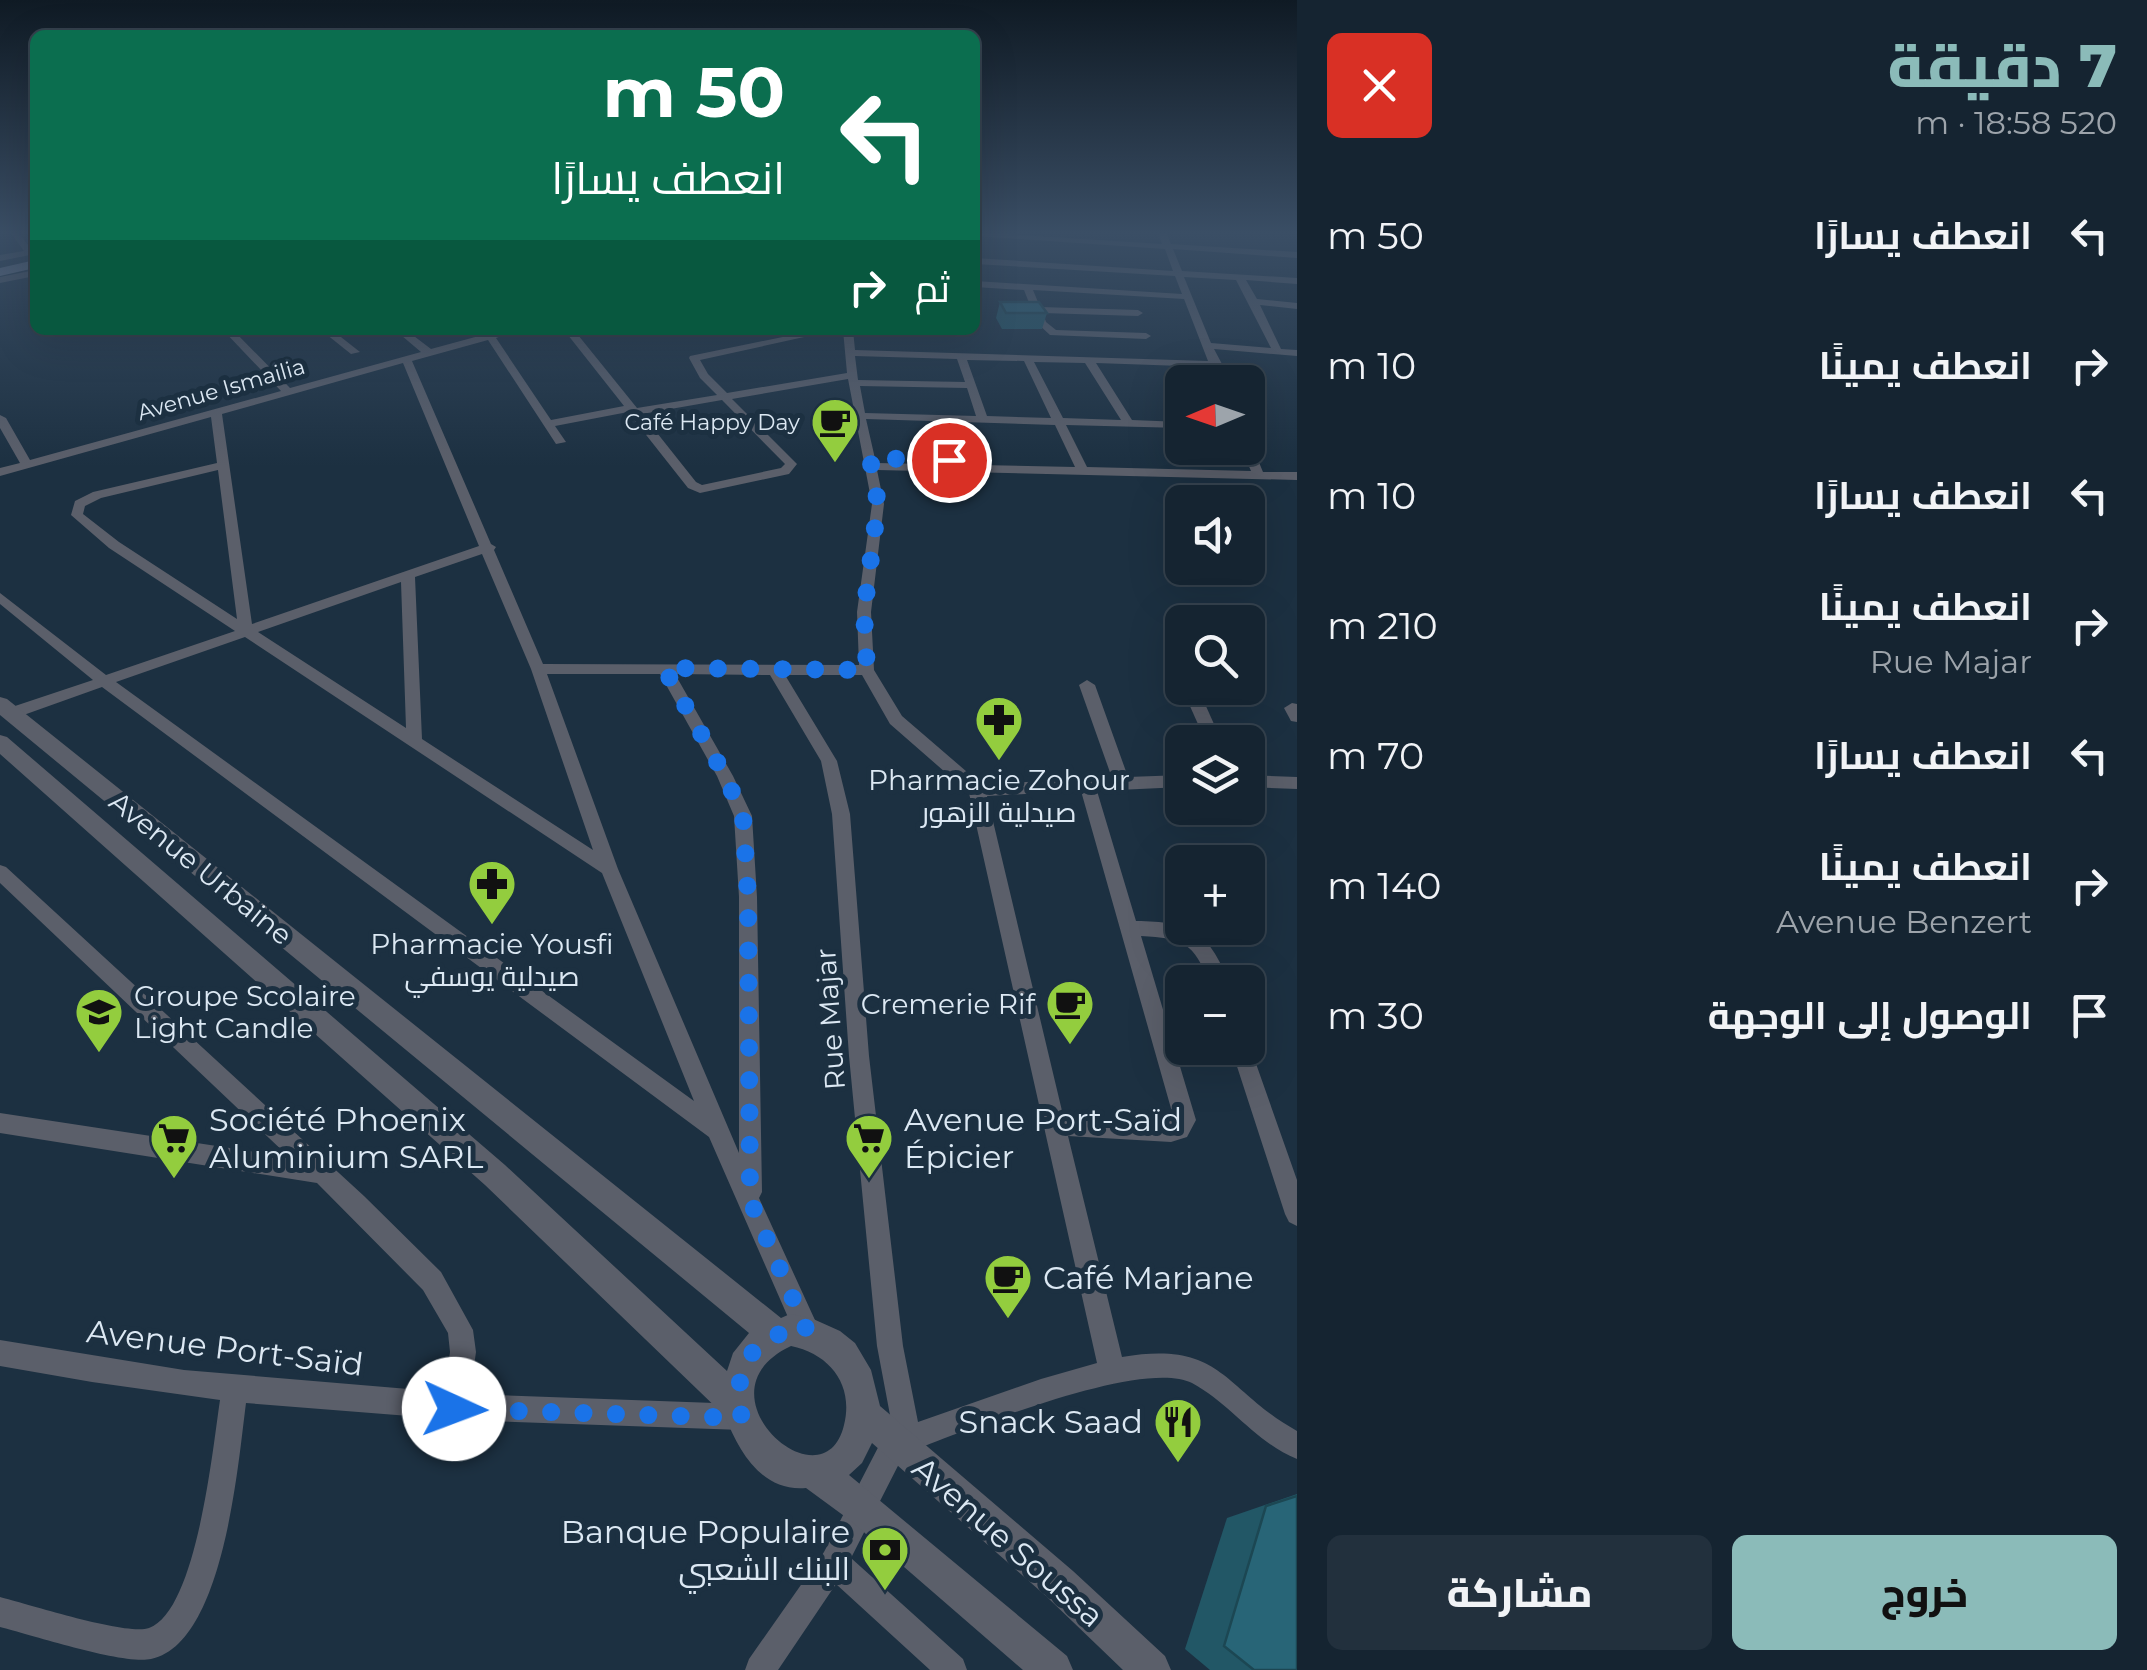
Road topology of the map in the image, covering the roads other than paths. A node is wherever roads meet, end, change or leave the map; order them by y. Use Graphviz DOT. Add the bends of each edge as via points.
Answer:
graph roads {
  1 [pos="1036,310"];
  2 [pos="1137,310"];
  3 [pos="1195,310"];
  4 [pos="1258,310"];
  5 [pos="1138,313"];
  6 [pos="1053,332"];
  7 [pos="233,335"];
  8 [pos="332,335"];
  9 [pos="406,335"];
  10 [pos="494,335"];
  11 [pos="573,335"];
  12 [pos="807,335"];
  13 [pos="849,335"];
  14 [pos="914,335"];
  15 [pos="490,336"];
  16 [pos="1146,336"];
  17 [pos="1210,346"];
  18 [pos="355,352"];
  19 [pos="1278,352"];
  20 [pos="429,353"];
  21 [pos="851,353"];
  22 [pos="1297,354"];
  23 [pos="920,355"];
  24 [pos="961,356"];
  25 [pos="406,359"];
  26 [pos="1028,359"];
  27 [pos="1060,360"];
  28 [pos="1088,361"];
  29 [pos="1159,363"];
  30 [pos="1217,364"];
  31 [pos="854,379"];
  32 [pos="971,385"];
  33 [pos="287,391"];
  34 [pos="725,396"];
  35 [pos="634,410"];
  36 [pos="216,411"];
  37 [pos="863,416"];
  38 [pos="0,418"];
  39 [pos="982,420"];
  40 [pos="1060,422"];
  41 [pos="1128,423"];
  42 [pos="548,424"];
  43 [pos="1165,424"];
  44 [pos="560,442"];
  45 [pos="871,462"];
  46 [pos="26,464"];
  47 [pos="223,465"];
  48 [pos="1254,465"];
  49 [pos="1081,467"];
  50 [pos="1256,470"];
  51 [pos="0,472"];
  52 [pos="1297,476"];
  53 [pos="489,547"];
  54 [pos="408,576"];
  55 [pos="0,596"];
  56 [pos="246,631"];
  57 [pos="538,668"];
  58 [pos="664,668"];
  59 [pos="774,669"];
  60 [pos="867,670"];
  61 [pos="104,681"];
  62 [pos="1086,685"];
  63 [pos="6,709"];
  64 [pos="414,741"];
  65 [pos="0,742"];
  66 [pos="1165,782"];
  67 [pos="1265,782"];
  68 [pos="1297,783"];
  69 [pos="1122,784"];
  70 [pos="1088,787"];
  71 [pos="977,790"];
  72 [pos="609,868"];
  73 [pos="0,872"];
  74 [pos="1130,928"];
  75 [pos="1212,965"];
  76 [pos="1247,1065"];
  77 [pos="0,1123"];
  78 [pos="1056,1125"];
  79 [pos="717,1130"];
  80 [pos="318,1172"];
  81 [pos="750,1200"];
  82 [pos="1297,1214"];
  83 [pos="790,1332"];
  84 [pos="0,1354"];
  85 [pos="1112,1370"];
  86 [pos="235,1388"];
  87 [pos="454,1409"];
  88 [pos="740,1412"];
  89 [pos="864,1414"];
  90 [pos="902,1441"];
  91 [pos="1297,1446"];
  92 [pos="814,1472"];
  93 [pos="864,1508"];
  94 [pos="834,1562"];
  95 [pos="0,1612"];
  96 [pos="760,1670"];
  97 [pos="952,1670"];
  98 [pos="1053,1670"];
  99 [pos="1151,1670"];
  1 -- 5 [label="street"];
  1 -- 6 [label="street"];
  2 -- 5 [label="street"];
  3 -- 17 [label="street"];
  4 -- 19 [label="street"];
  5 -- 16 [label="street"];
  6 -- 16 [label="street"];
  6 -- 27 [label="street"];
  7 -- 33 [label="street"];
  8 -- 18 [label="street"];
  9 -- 20 [label="street"];
  10 -- 15 [label="street, Avenue Ismailia"];
  11 -- 35 [label="street"];
  12 -- 34 [label="street" via="694,358"];
  13 -- 21 [label="street"];
  14 -- 23 [label="street"];
  15 -- 20 [label="street, Avenue Ismailia"];
  15 -- 42 [label="street"];
  16 -- 29 [label="street"];
  17 -- 19 [label="street"];
  17 -- 30 [label="street"];
  19 -- 22 [label="street"];
  20 -- 25 [label="street, Avenue Ismailia"];
  21 -- 23 [label="street"];
  21 -- 31 [label="street"];
  23 -- 24 [label="street"];
  24 -- 26 [label="street"];
  24 -- 32 [label="street"];
  25 -- 33 [label="street, Avenue Ismailia"];
  25 -- 53 [label="street"];
  26 -- 27 [label="street"];
  26 -- 40 [label="street"];
  27 -- 28 [label="street"];
  28 -- 29 [label="street"];
  28 -- 41 [label="street"];
  29 -- 30 [label="street"];
  31 -- 32 [label="street"];
  31 -- 34 [label="street"];
  31 -- 37 [label="street"];
  32 -- 39 [label="street"];
  33 -- 36 [label="street, Avenue Ismailia"];
  34 -- 35 [label="street"];
  34 -- 35 [label="street" via="790,460 789,469 700,490"];
  35 -- 42 [label="street"];
  36 -- 46 [label="street, Avenue Ismailia"];
  36 -- 47 [label="street"];
  37 -- 39 [label="street"];
  37 -- 45 [label="street"];
  38 -- 46 [label="street"];
  39 -- 40 [label="street"];
  40 -- 41 [label="street"];
  40 -- 49 [label="street"];
  41 -- 43 [label="street"];
  42 -- 44 [label="street"];
  45 -- 49 [label="street"];
  45 -- 60 [label="street" via="878,525 864,612"];
  46 -- 51 [label="street, Avenue Ismailia"];
  47 -- 56 [label="street"];
  47 -- 56 [label="street" via="97,496 79,504 77,515"];
  48 -- 50 [label="street"];
  49 -- 50 [label="street"];
  50 -- 52 [label="street"];
  53 -- 54 [label="street"];
  53 -- 57 [label="street"];
  54 -- 56 [label="street"];
  54 -- 64 [label="street"];
  55 -- 61 [label="street"];
  56 -- 61 [label="street"];
  56 -- 64 [label="street"];
  57 -- 58 [label="street"];
  57 -- 72 [label="street"];
  58 -- 59 [label="street"];
  58 -- 81 [label="street" via="743,816"];
  59 -- 60 [label="street"];
  59 -- 90 [label="street, Rue Majar" via="829,761 841,814 859,1056"];
  60 -- 71 [label="street" via="896,720"];
  61 -- 63 [label="street"];
  61 -- 79 [label="street"];
  62 -- 69 [label="street"];
  63 -- 83 [label="street, Avenue Urbaine"];
  64 -- 72 [label="street"];
  65 -- 88 [label="street, Avenue Urbaine" via="496,1174"];
  66 -- 69 [label="street"];
  67 -- 68 [label="street"];
  69 -- 70 [label="street"];
  70 -- 71 [label="street"];
  70 -- 74 [label="street"];
  71 -- 78 [label="street"];
  72 -- 79 [label="street"];
  73 -- 80 [label="street"];
  74 -- 75 [label="street" via="1193,935"];
  74 -- 78 [label="street" via="1184,1126 1171,1131"];
  76 -- 82 [label="street"];
  77 -- 80 [label="street"];
  78 -- 85 [label="street"];
  79 -- 81 [label="street"];
  80 -- 87 [label="street" via="401,1247 448,1307 463,1352"];
  81 -- 83 [label="street"];
  83 -- 88 [label="street" via="757,1344 745,1361"];
  83 -- 89 [label="street" via="837,1346 858,1377"];
  84 -- 86 [label="street, Avenue Port-Saïd"];
  85 -- 90 [label="street"];
  85 -- 91 [label="street" via="1182,1366"];
  86 -- 87 [label="street, Avenue Port-Saïd"];
  86 -- 95 [label="street" via="207,1556 193,1600 167,1636 151,1644 128,1642"];
  87 -- 88 [label="street, Avenue Port-Saïd"];
  88 -- 92 [label="street" via="749,1437 778,1464"];
  89 -- 90 [label="street, Avenue Soussa"];
  89 -- 92 [label="street" via="849,1453"];
  90 -- 93 [label="street"];
  90 -- 99 [label="street, Avenue Soussa"];
  92 -- 93 [label="street"];
  93 -- 94 [label="street"];
  93 -- 98 [label="street"];
  94 -- 96 [label="street"];
  94 -- 97 [label="street"];
}
